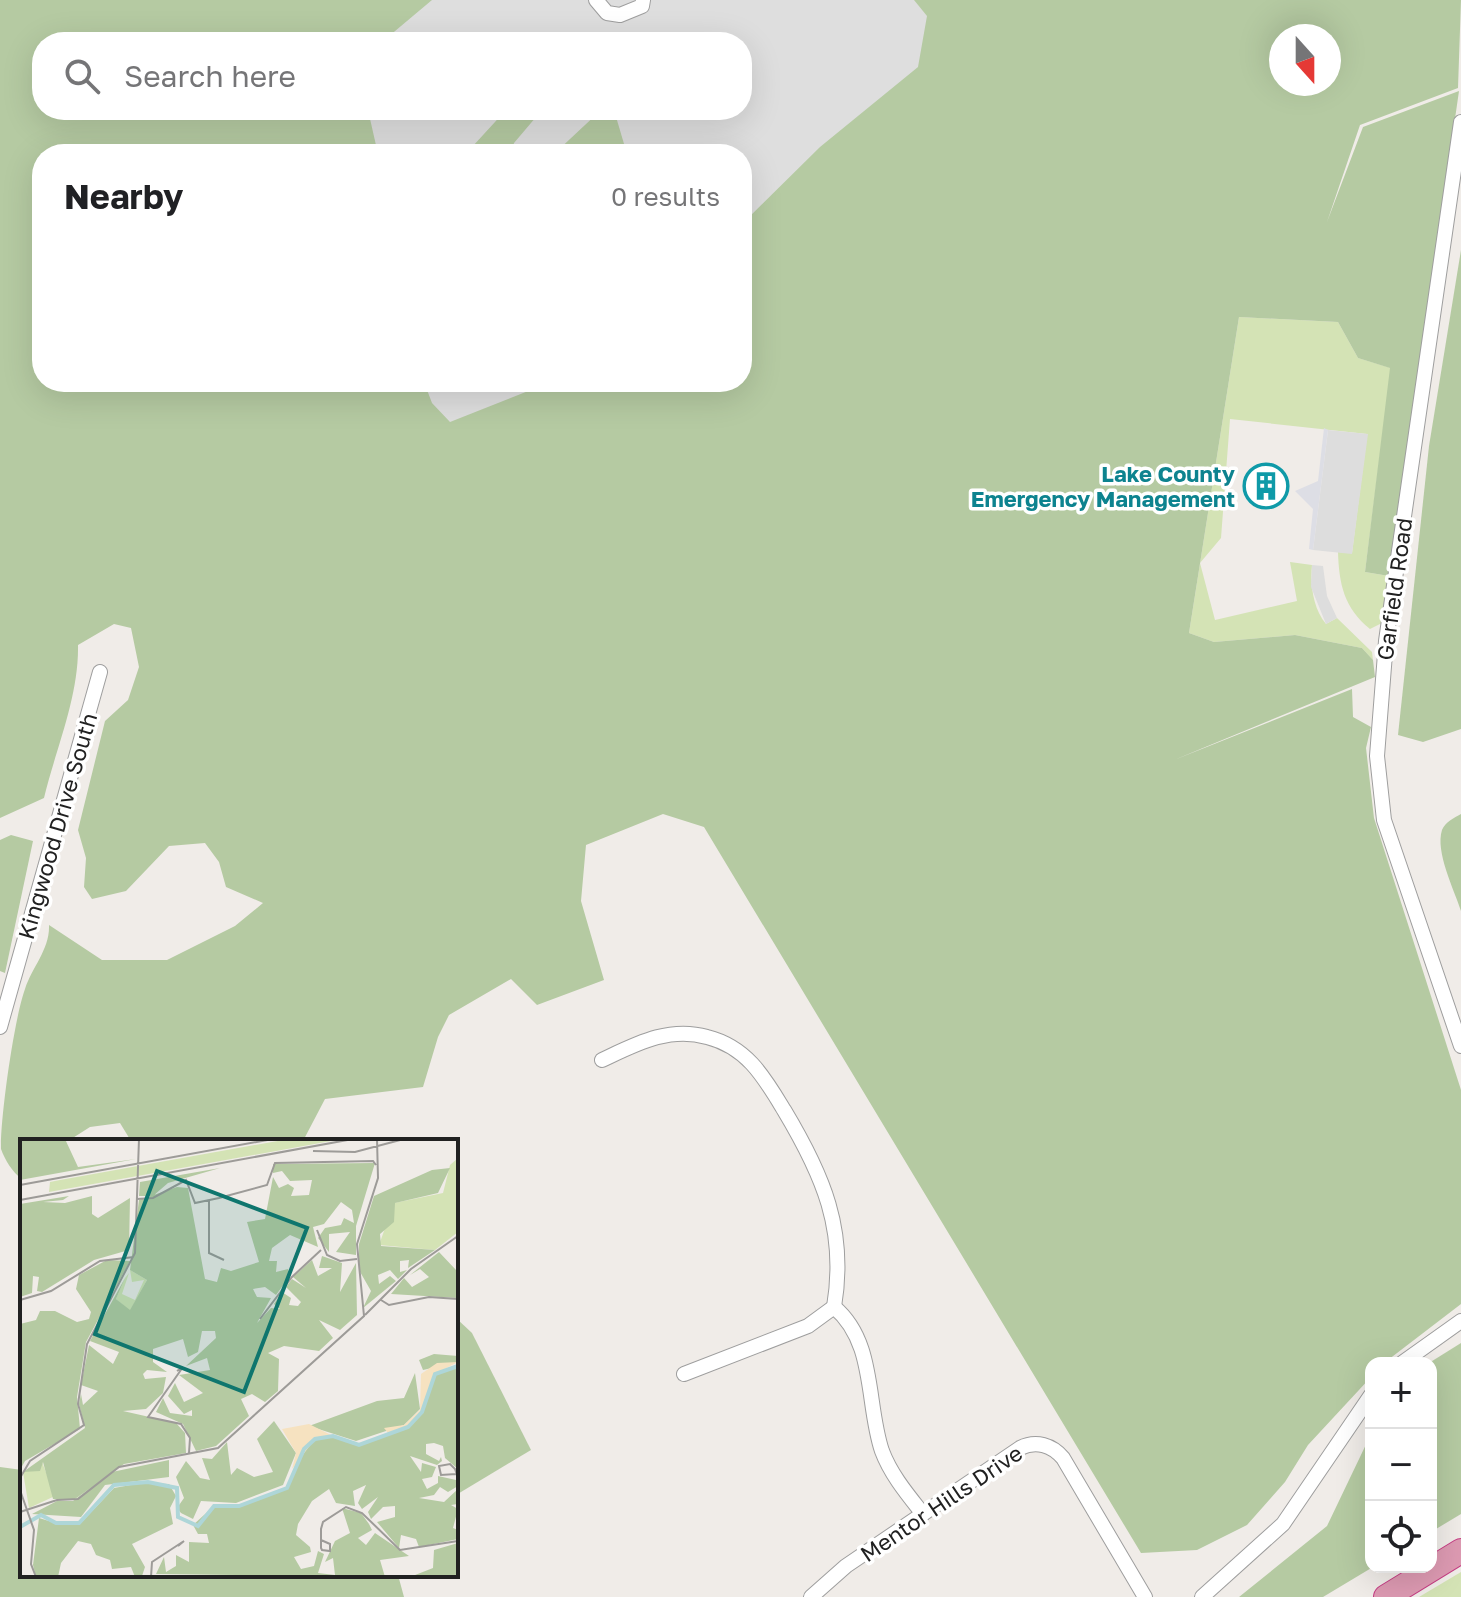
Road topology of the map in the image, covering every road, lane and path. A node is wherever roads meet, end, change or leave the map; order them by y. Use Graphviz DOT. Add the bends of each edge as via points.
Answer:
graph roads {
  1 [pos="596,0"];
  2 [pos="643,0"];
  3 [pos="1461,122"];
  4 [pos="100,672"];
  5 [pos="0,1027"];
  6 [pos="1461,1046"];
  7 [pos="602,1060"];
  8 [pos="834,1307"];
  9 [pos="1461,1321"];
  10 [pos="1410,1357"];
  11 [pos="684,1374"];
  12 [pos="1365,1404"];
  13 [pos="923,1514"];
  14 [pos="1461,1551"];
  15 [pos="811,1597"];
  16 [pos="1145,1597"];
  17 [pos="1202,1597"];
  18 [pos="1386,1597"];
  1 -- 2 [label="street" via="607,13 620,15 642,6"];
  3 -- 6 [label="street, Garfield Road" via="1386,641 1377,756 1384,820"];
  4 -- 5 [label="street, Kingwood Drive South"];
  7 -- 8 [label="street" via="654,1037 679,1033 718,1041 756,1065 824,1185 838,1258"];
  8 -- 11 [label="street" via="808,1326"];
  8 -- 13 [label="street" via="859,1342 885,1458"];
  9 -- 10 [label="street"];
  12 -- 17 [label="street" via="1283,1524"];
  13 -- 15 [label="street, Mentor Hills Drive" via="846,1566"];
  13 -- 16 [label="street, Mentor Hills Drive" via="1020,1448 1052,1447"];
  14 -- 18 [label="highway"];
}
